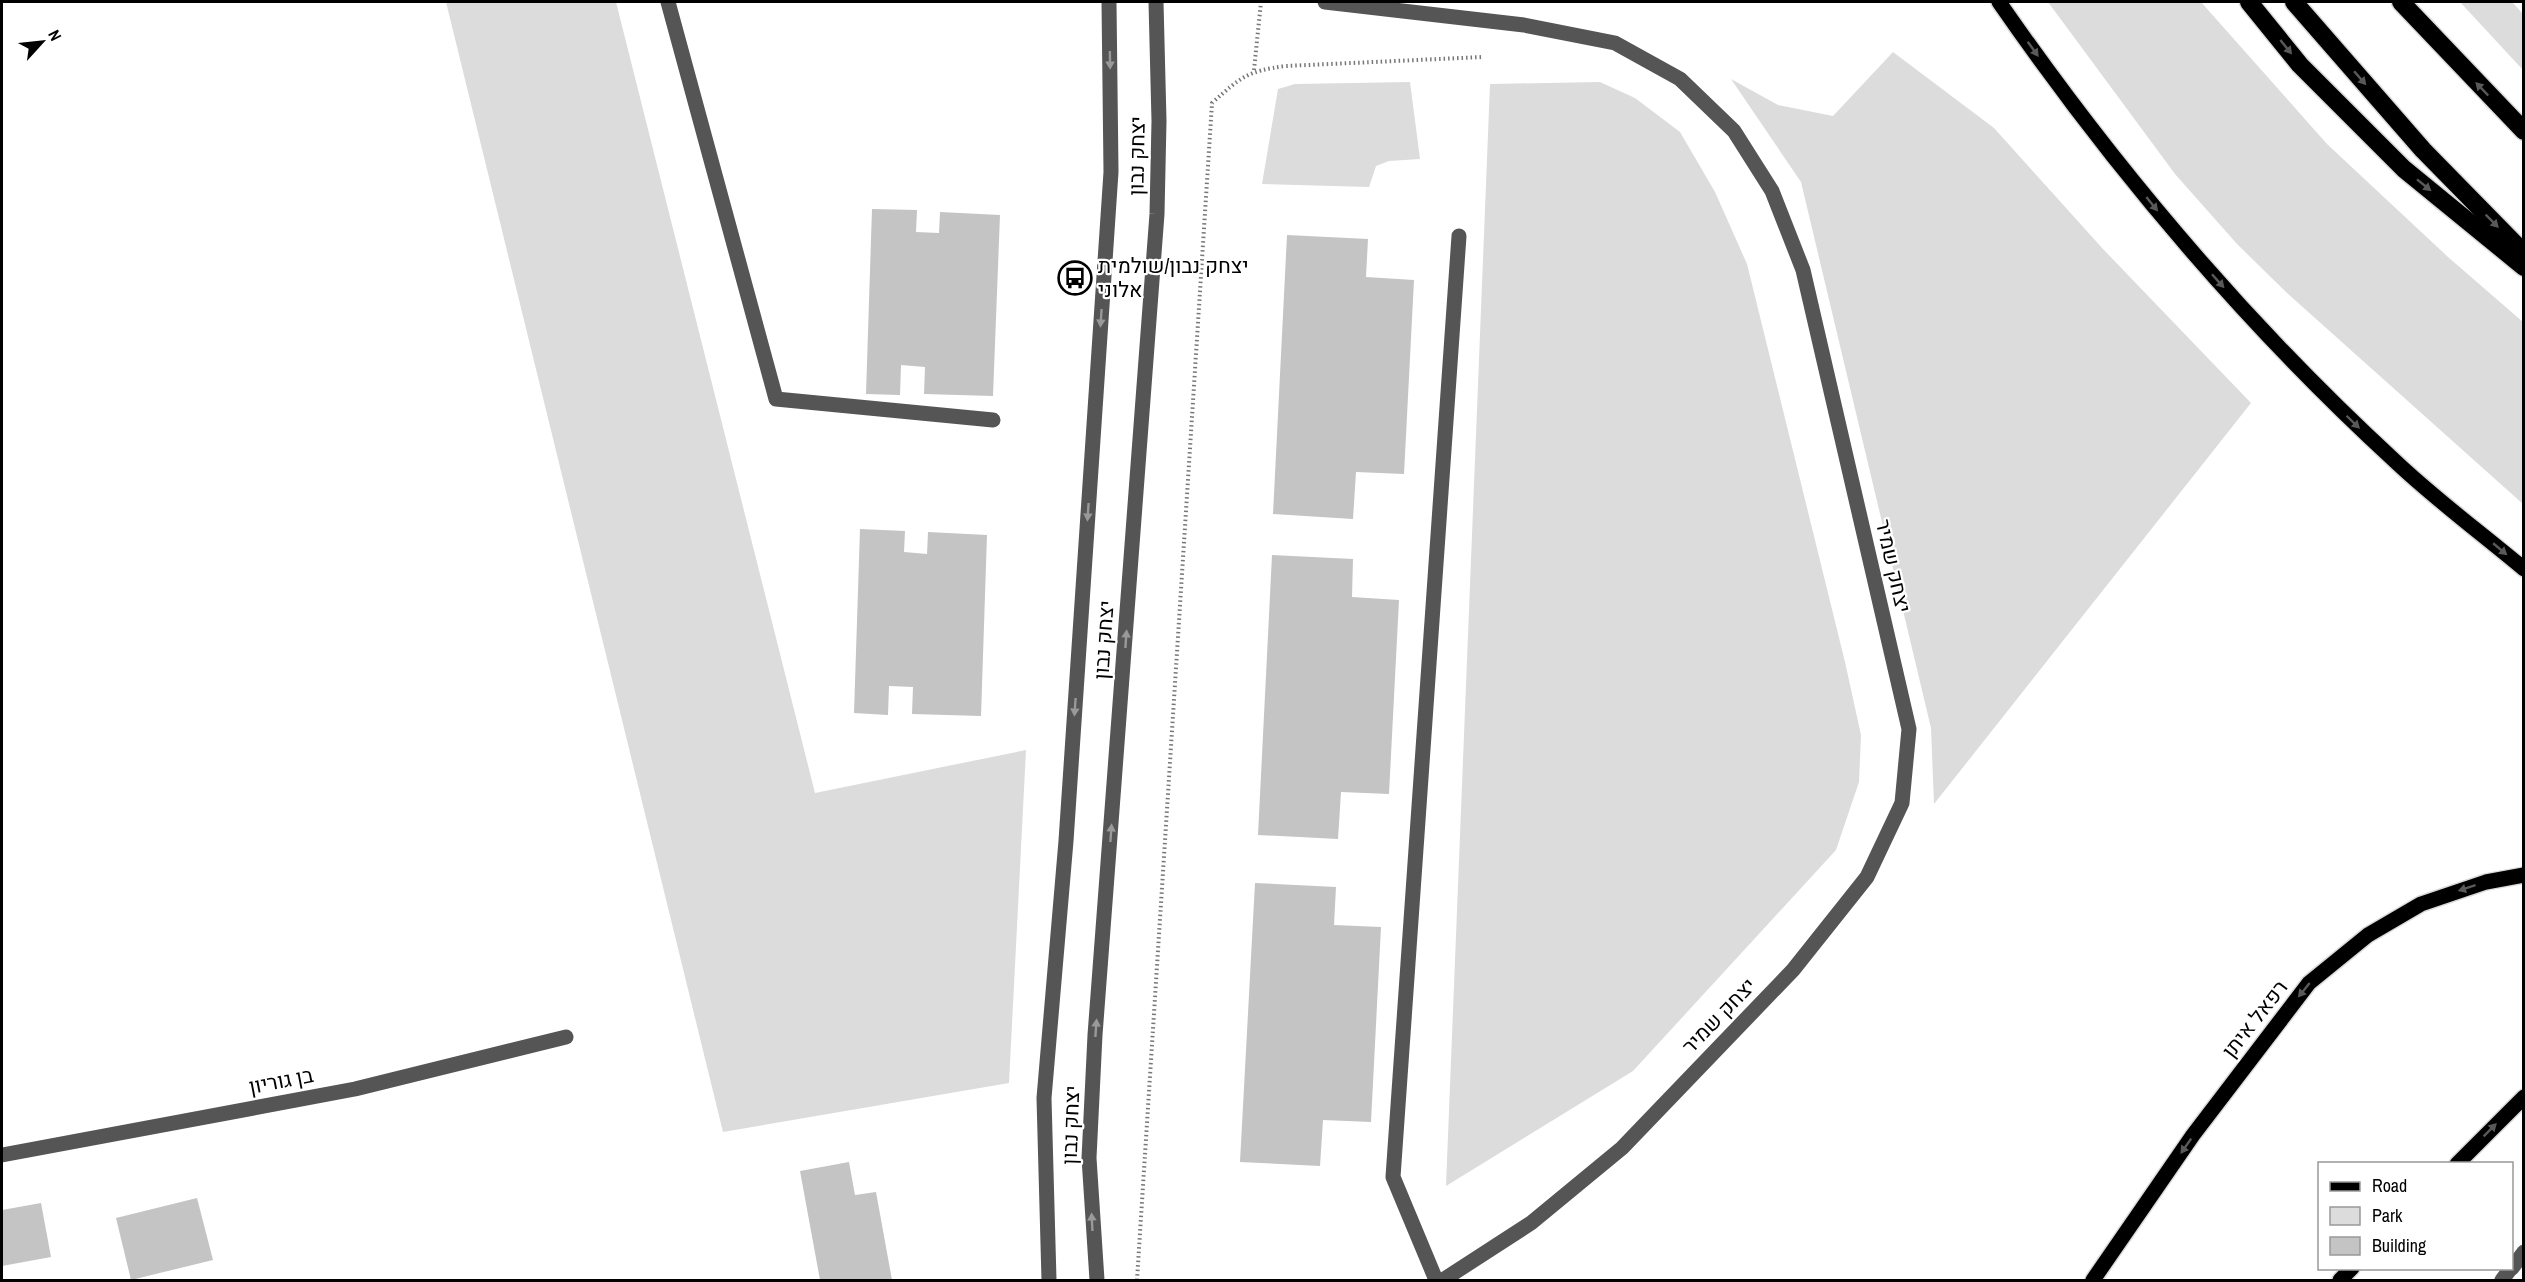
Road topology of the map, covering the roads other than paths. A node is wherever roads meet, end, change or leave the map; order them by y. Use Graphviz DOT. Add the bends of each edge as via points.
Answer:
graph roads {
  1 [pos="668,2"];
  2 [pos="1109,2"];
  3 [pos="1156,2"];
  4 [pos="1325,2"];
  5 [pos="1999,2"];
  6 [pos="2249,2"];
  7 [pos="2294,2"];
  8 [pos="2401,2"];
  9 [pos="2523,131"];
  10 [pos="1459,236"];
  11 [pos="2523,253"];
  12 [pos="2523,267"];
  13 [pos="993,420"];
  14 [pos="2523,569"];
  15 [pos="2523,875"];
  16 [pos="566,1037"];
  17 [pos="2523,1097"];
  18 [pos="2,1155"];
  19 [pos="2459,1162"];
  20 [pos="2523,1252"];
  21 [pos="2513,1265"];
  22 [pos="2351,1270"];
  23 [pos="1098,1280"];
  24 [pos="1049,1281"];
  25 [pos="1436,1281"];
  26 [pos="1443,1281"];
  27 [pos="2093,1281"];
  28 [pos="2340,1281"];
  1 -- 13 [label="street" via="776,399"];
  2 -- 24 [label="street, יצחק נבון, one-way" via="1112,172 1044,1098"];
  23 -- 3 [label="street, יצחק נבון, one-way" via="1089,1158 1157,214"];
  4 -- 26 [label="street, יצחק שמיר" via="1524,25 1615,43 1680,79 1734,131 1772,191 1803,270 1909,729 1902,802 1867,877 1793,970 1622,1148 1531,1223"];
  5 -- 14 [label="main road, one-way" via="2092,131 2265,333 2396,463"];
  6 -- 12 [label="highway, one-way" via="2300,65 2404,169"];
  7 -- 11 [label="highway, one-way" via="2422,150"];
  9 -- 8 [label="highway, one-way"];
  10 -- 25 [label="street" via="1393,1177"];
  15 -- 27 [label="main road, רפאל איתן, one-way" via="2486,882 2421,904 2368,934 2309,983 2193,1135"];
  16 -- 18 [label="street, בן גוריון" via="355,1089"];
  19 -- 17 [label="main road, one-way"];
  20 -- 21 [label="street"];
  22 -- 28 [label="main road"];
}
